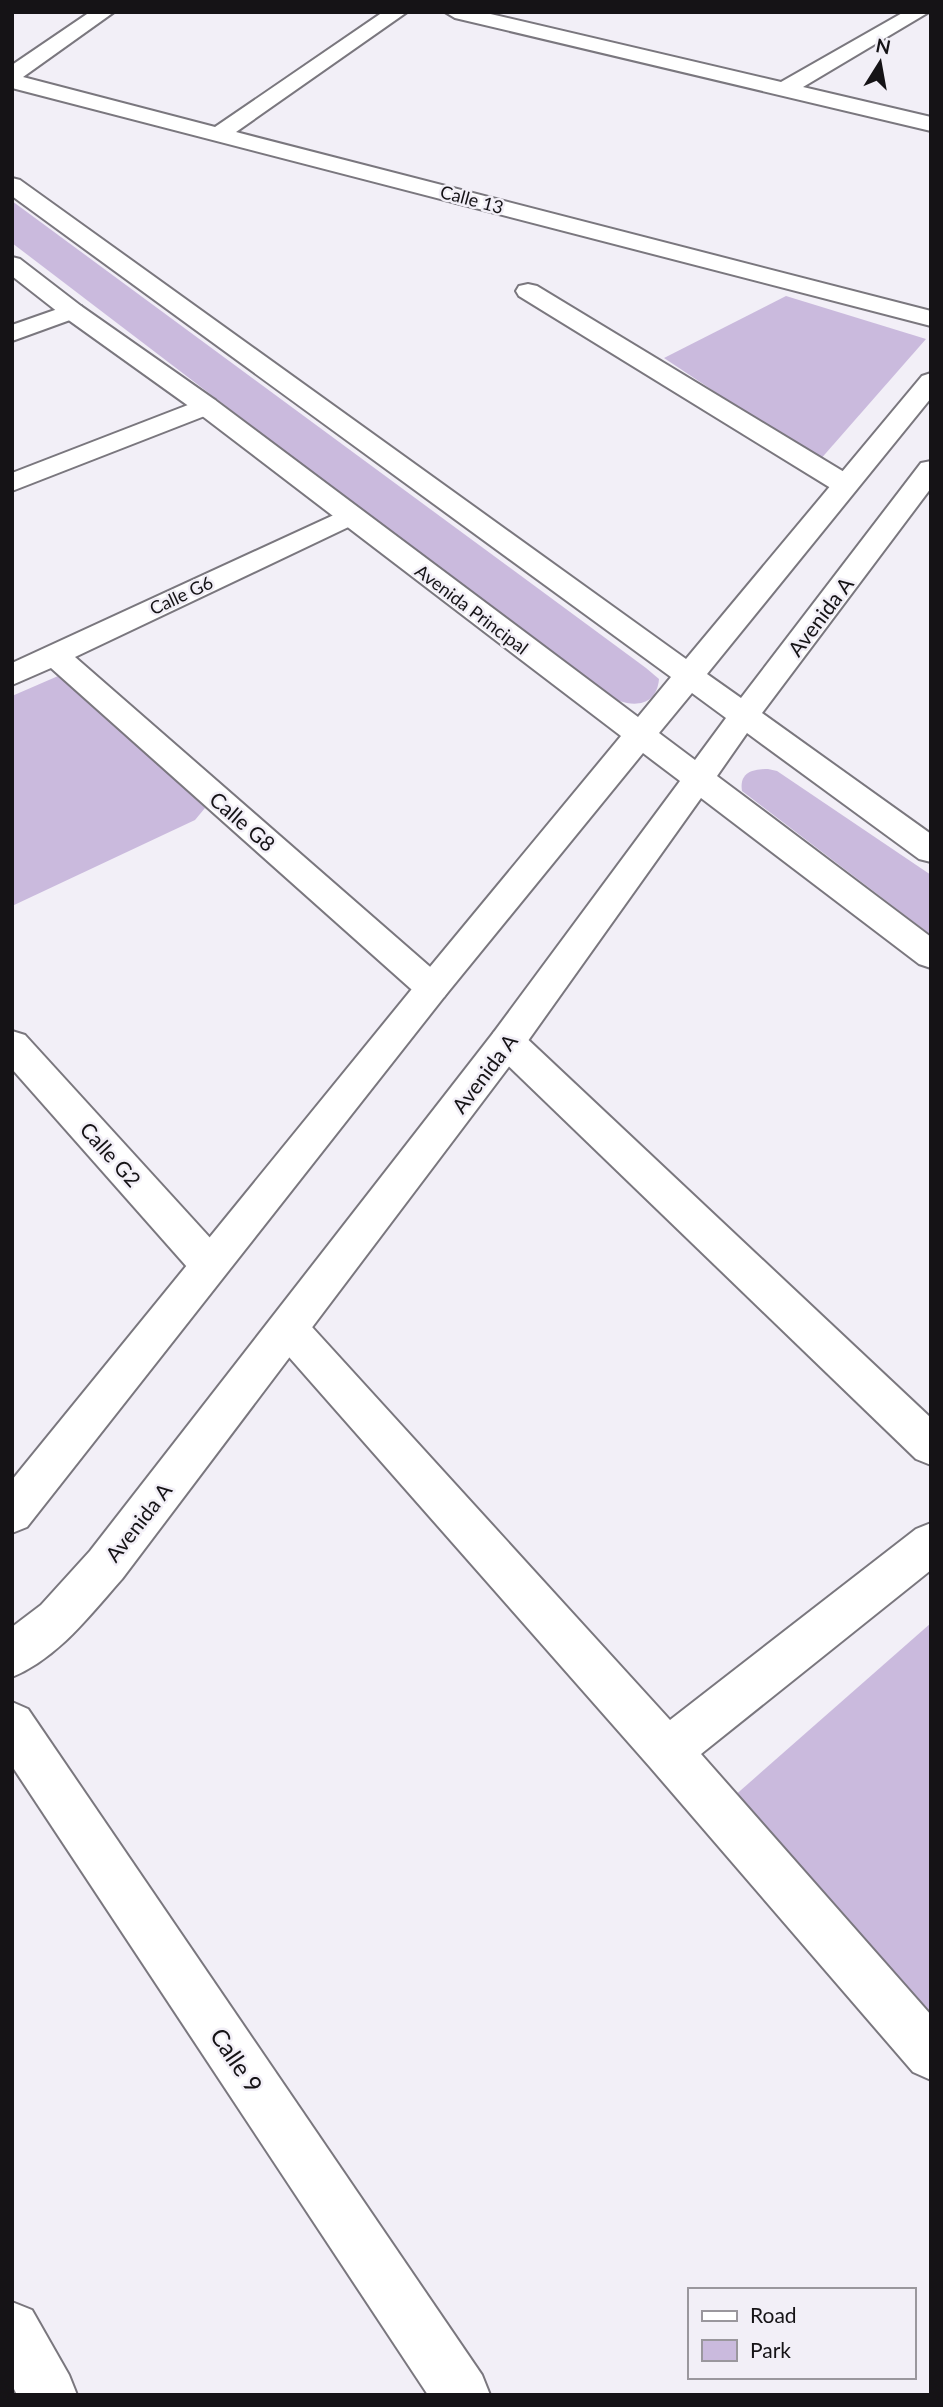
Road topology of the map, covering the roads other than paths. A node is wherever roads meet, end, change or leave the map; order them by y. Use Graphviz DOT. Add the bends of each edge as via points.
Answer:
graph roads {
  1 [pos="104,12"];
  2 [pos="397,12"];
  3 [pos="456,12"];
  4 [pos="919,12"];
  5 [pos="12,75"];
  6 [pos="12,81"];
  7 [pos="783,90"];
  8 [pos="931,124"];
  9 [pos="220,133"];
  10 [pos="12,185"];
  11 [pos="12,264"];
  12 [pos="528,291"];
  13 [pos="72,311"];
  14 [pos="931,319"];
  15 [pos="12,334"];
  16 [pos="931,381"];
  17 [pos="206,406"];
  18 [pos="931,469"];
  19 [pos="12,483"];
  20 [pos="844,484"];
  21 [pos="349,516"];
  22 [pos="54,655"];
  23 [pos="12,674"];
  24 [pos="688,675"];
  25 [pos="743,717"];
  26 [pos="639,735"];
  27 [pos="699,778"];
  28 [pos="931,851"];
  29 [pos="931,955"];
  30 [pos="432,988"];
  31 [pos="508,1042"];
  32 [pos="12,1045"];
  33 [pos="209,1264"];
  34 [pos="288,1328"];
  35 [pos="931,1446"];
  36 [pos="12,1513"];
  37 [pos="931,1543"];
  38 [pos="12,1655"];
  39 [pos="12,1725"];
  40 [pos="667,1751"];
  41 [pos="931,2054"];
  42 [pos="12,2330"];
  43 [pos="49,2395"];
  44 [pos="462,2395"];
  1 -- 5 [label="street"];
  2 -- 9 [label="street"];
  3 -- 7 [label="street"];
  4 -- 7 [label="street"];
  6 -- 9 [label="street, Calle 13"];
  7 -- 8 [label="street"];
  9 -- 14 [label="street, Calle 13"];
  10 -- 24 [label="street"];
  11 -- 13 [label="street, Avenida Principal"];
  12 -- 20 [label="street"];
  13 -- 15 [label="street"];
  13 -- 17 [label="street, Avenida Principal"];
  16 -- 20 [label="street"];
  17 -- 19 [label="street"];
  17 -- 21 [label="street, Avenida Principal"];
  18 -- 25 [label="street, Avenida A"];
  20 -- 24 [label="street"];
  21 -- 22 [label="street, Calle G6"];
  21 -- 26 [label="street, Avenida Principal"];
  22 -- 23 [label="street, Calle G6"];
  22 -- 30 [label="street, Calle G8"];
  24 -- 25 [label="street"];
  24 -- 26 [label="street"];
  25 -- 27 [label="street, Avenida A"];
  25 -- 28 [label="street"];
  26 -- 27 [label="street, Avenida Principal"];
  26 -- 30 [label="street"];
  27 -- 29 [label="street, Avenida Principal"];
  27 -- 31 [label="street, Avenida A"];
  30 -- 33 [label="street"];
  31 -- 34 [label="street, Avenida A"];
  31 -- 35 [label="street"];
  32 -- 33 [label="street, Calle G2"];
  33 -- 36 [label="street"];
  34 -- 38 [label="street, Avenida A" via="106,1565 57,1620"];
  34 -- 40 [label="street"];
  37 -- 40 [label="street"];
  39 -- 44 [label="street, Calle 9"];
  40 -- 41 [label="street"];
  42 -- 43 [label="street"];
}
